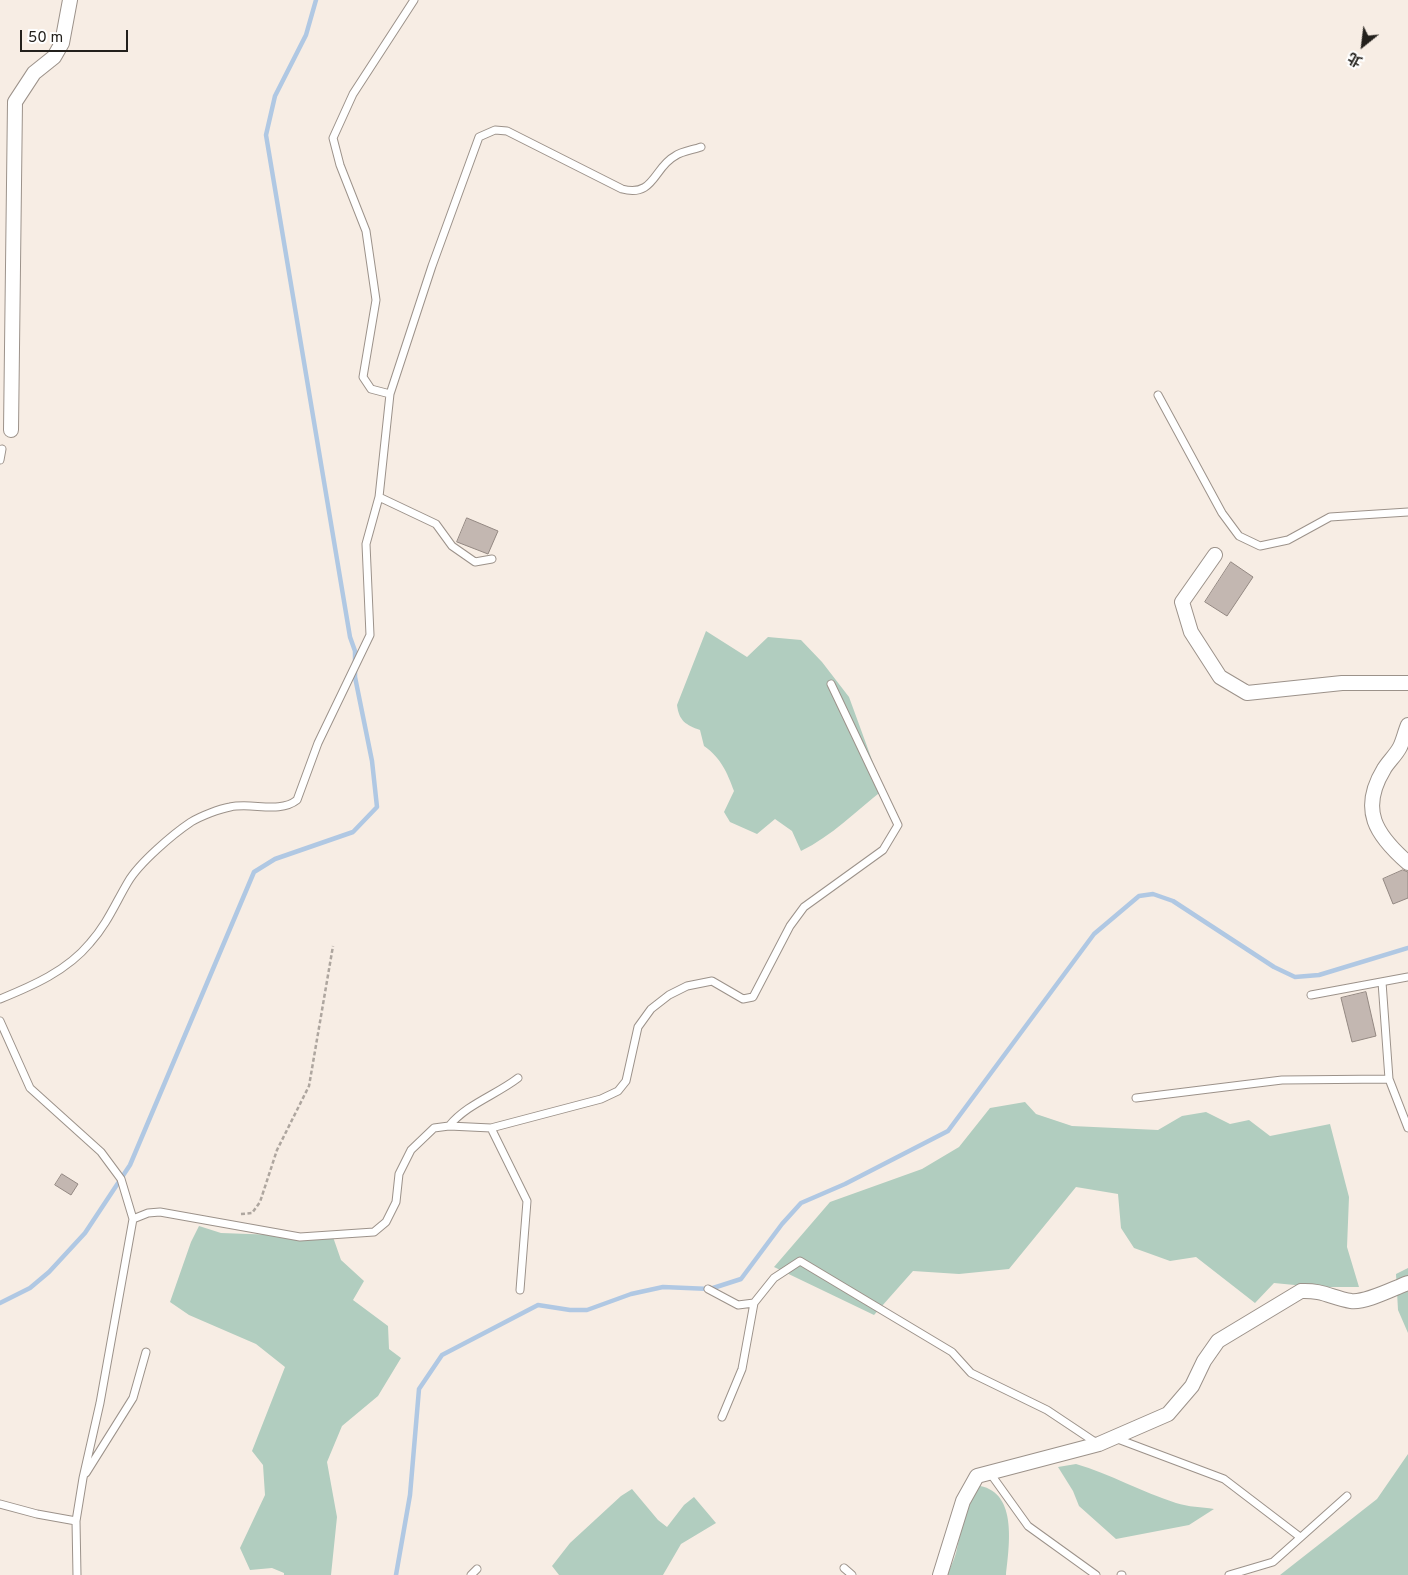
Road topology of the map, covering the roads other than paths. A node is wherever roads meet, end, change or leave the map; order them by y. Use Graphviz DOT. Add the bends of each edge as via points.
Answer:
graph roads {
  1 [pos="70,0"];
  2 [pos="414,0"];
  3 [pos="701,147"];
  4 [pos="390,394"];
  5 [pos="1158,395"];
  6 [pos="11,430"];
  7 [pos="2,449"];
  8 [pos="0,460"];
  9 [pos="378,497"];
  10 [pos="1408,512"];
  11 [pos="1215,555"];
  12 [pos="492,559"];
  13 [pos="1408,683"];
  14 [pos="831,684"];
  15 [pos="1408,725"];
  16 [pos="1408,862"];
  17 [pos="1408,977"];
  18 [pos="1382,982"];
  19 [pos="1310,995"];
  20 [pos="0,999"];
  21 [pos="0,1021"];
  22 [pos="518,1078"];
  23 [pos="1389,1079"];
  24 [pos="1136,1098"];
  25 [pos="450,1126"];
  26 [pos="491,1128"];
  27 [pos="1408,1128"];
  28 [pos="132,1219"];
  29 [pos="1408,1283"];
  30 [pos="708,1289"];
  31 [pos="520,1290"];
  32 [pos="754,1303"];
  33 [pos="146,1352"];
  34 [pos="722,1417"];
  35 [pos="1114,1438"];
  36 [pos="1099,1444"];
  37 [pos="989,1472"];
  38 [pos="83,1478"];
  39 [pos="1347,1496"];
  40 [pos="0,1504"];
  41 [pos="76,1521"];
  42 [pos="1300,1537"];
  43 [pos="844,1568"];
  44 [pos="477,1569"];
  45 [pos="77,1575"];
  46 [pos="470,1575"];
  47 [pos="852,1575"];
  48 [pos="940,1575"];
  49 [pos="1096,1575"];
  50 [pos="1229,1575"];
  1 -- 6 [label="street" via="62,43 54,57 34,73 15,102"];
  2 -- 4 [label="lane" via="353,94 333,138 340,165 366,230 376,300 363,377 371,389"];
  3 -- 4 [label="lane" via="674,156 645,188 633,192 507,131 495,130 479,137"];
  4 -- 9 [label="lane"];
  5 -- 10 [label="lane" via="1222,513 1239,536 1260,546 1288,540 1330,517"];
  7 -- 8 [label="lane"];
  9 -- 12 [label="lane" via="436,524 452,546 475,562"];
  9 -- 20 [label="lane" via="366,544 370,636 318,743 297,800 289,806 230,807 193,821 162,844 129,880 111,917 89,945 61,969"];
  11 -- 13 [label="street" via="1182,602 1190,632 1220,677 1247,693 1342,683"];
  14 -- 26 [label="lane" via="898,825 884,850 804,907 790,926 753,997 743,1000 712,982 687,986 669,995 651,1009 638,1027 626,1081 618,1091 601,1099"];
  15 -- 16 [label="street" via="1400,748 1375,787 1372,806 1373,821 1386,843"];
  17 -- 18 [label="lane"];
  18 -- 19 [label="lane"];
  18 -- 23 [label="lane"];
  21 -- 28 [label="lane" via="30,1088 101,1152 121,1179"];
  22 -- 25 [label="lane" via="459,1114"];
  23 -- 24 [label="lane" via="1282,1080"];
  23 -- 27 [label="lane"];
  25 -- 26 [label="lane"];
  25 -- 28 [label="lane" via="434,1128 412,1150 399,1174 396,1202 386,1222 374,1232 300,1237 160,1212"];
  26 -- 31 [label="lane" via="527,1201"];
  28 -- 38 [label="lane" via="100,1402"];
  29 -- 35 [label="street" via="1352,1301 1316,1290 1301,1291 1218,1341 1192,1386 1168,1414"];
  30 -- 32 [label="lane" via="738,1305"];
  32 -- 34 [label="lane" via="742,1369"];
  32 -- 36 [label="lane" via="774,1278 800,1261 952,1352 971,1373 1047,1410"];
  33 -- 38 [label="lane" via="133,1398"];
  35 -- 36 [label="street"];
  35 -- 42 [label="lane" via="1224,1479"];
  36 -- 37 [label="street"];
  37 -- 48 [label="street" via="977,1476 970,1484"];
  37 -- 49 [label="lane" via="1028,1526"];
  38 -- 41 [label="lane"];
  39 -- 42 [label="lane"];
  40 -- 41 [label="lane"];
  41 -- 45 [label="lane"];
  42 -- 50 [label="lane" via="1273,1562"];
  43 -- 47 [label="lane"];
  44 -- 46 [label="lane"];
}
